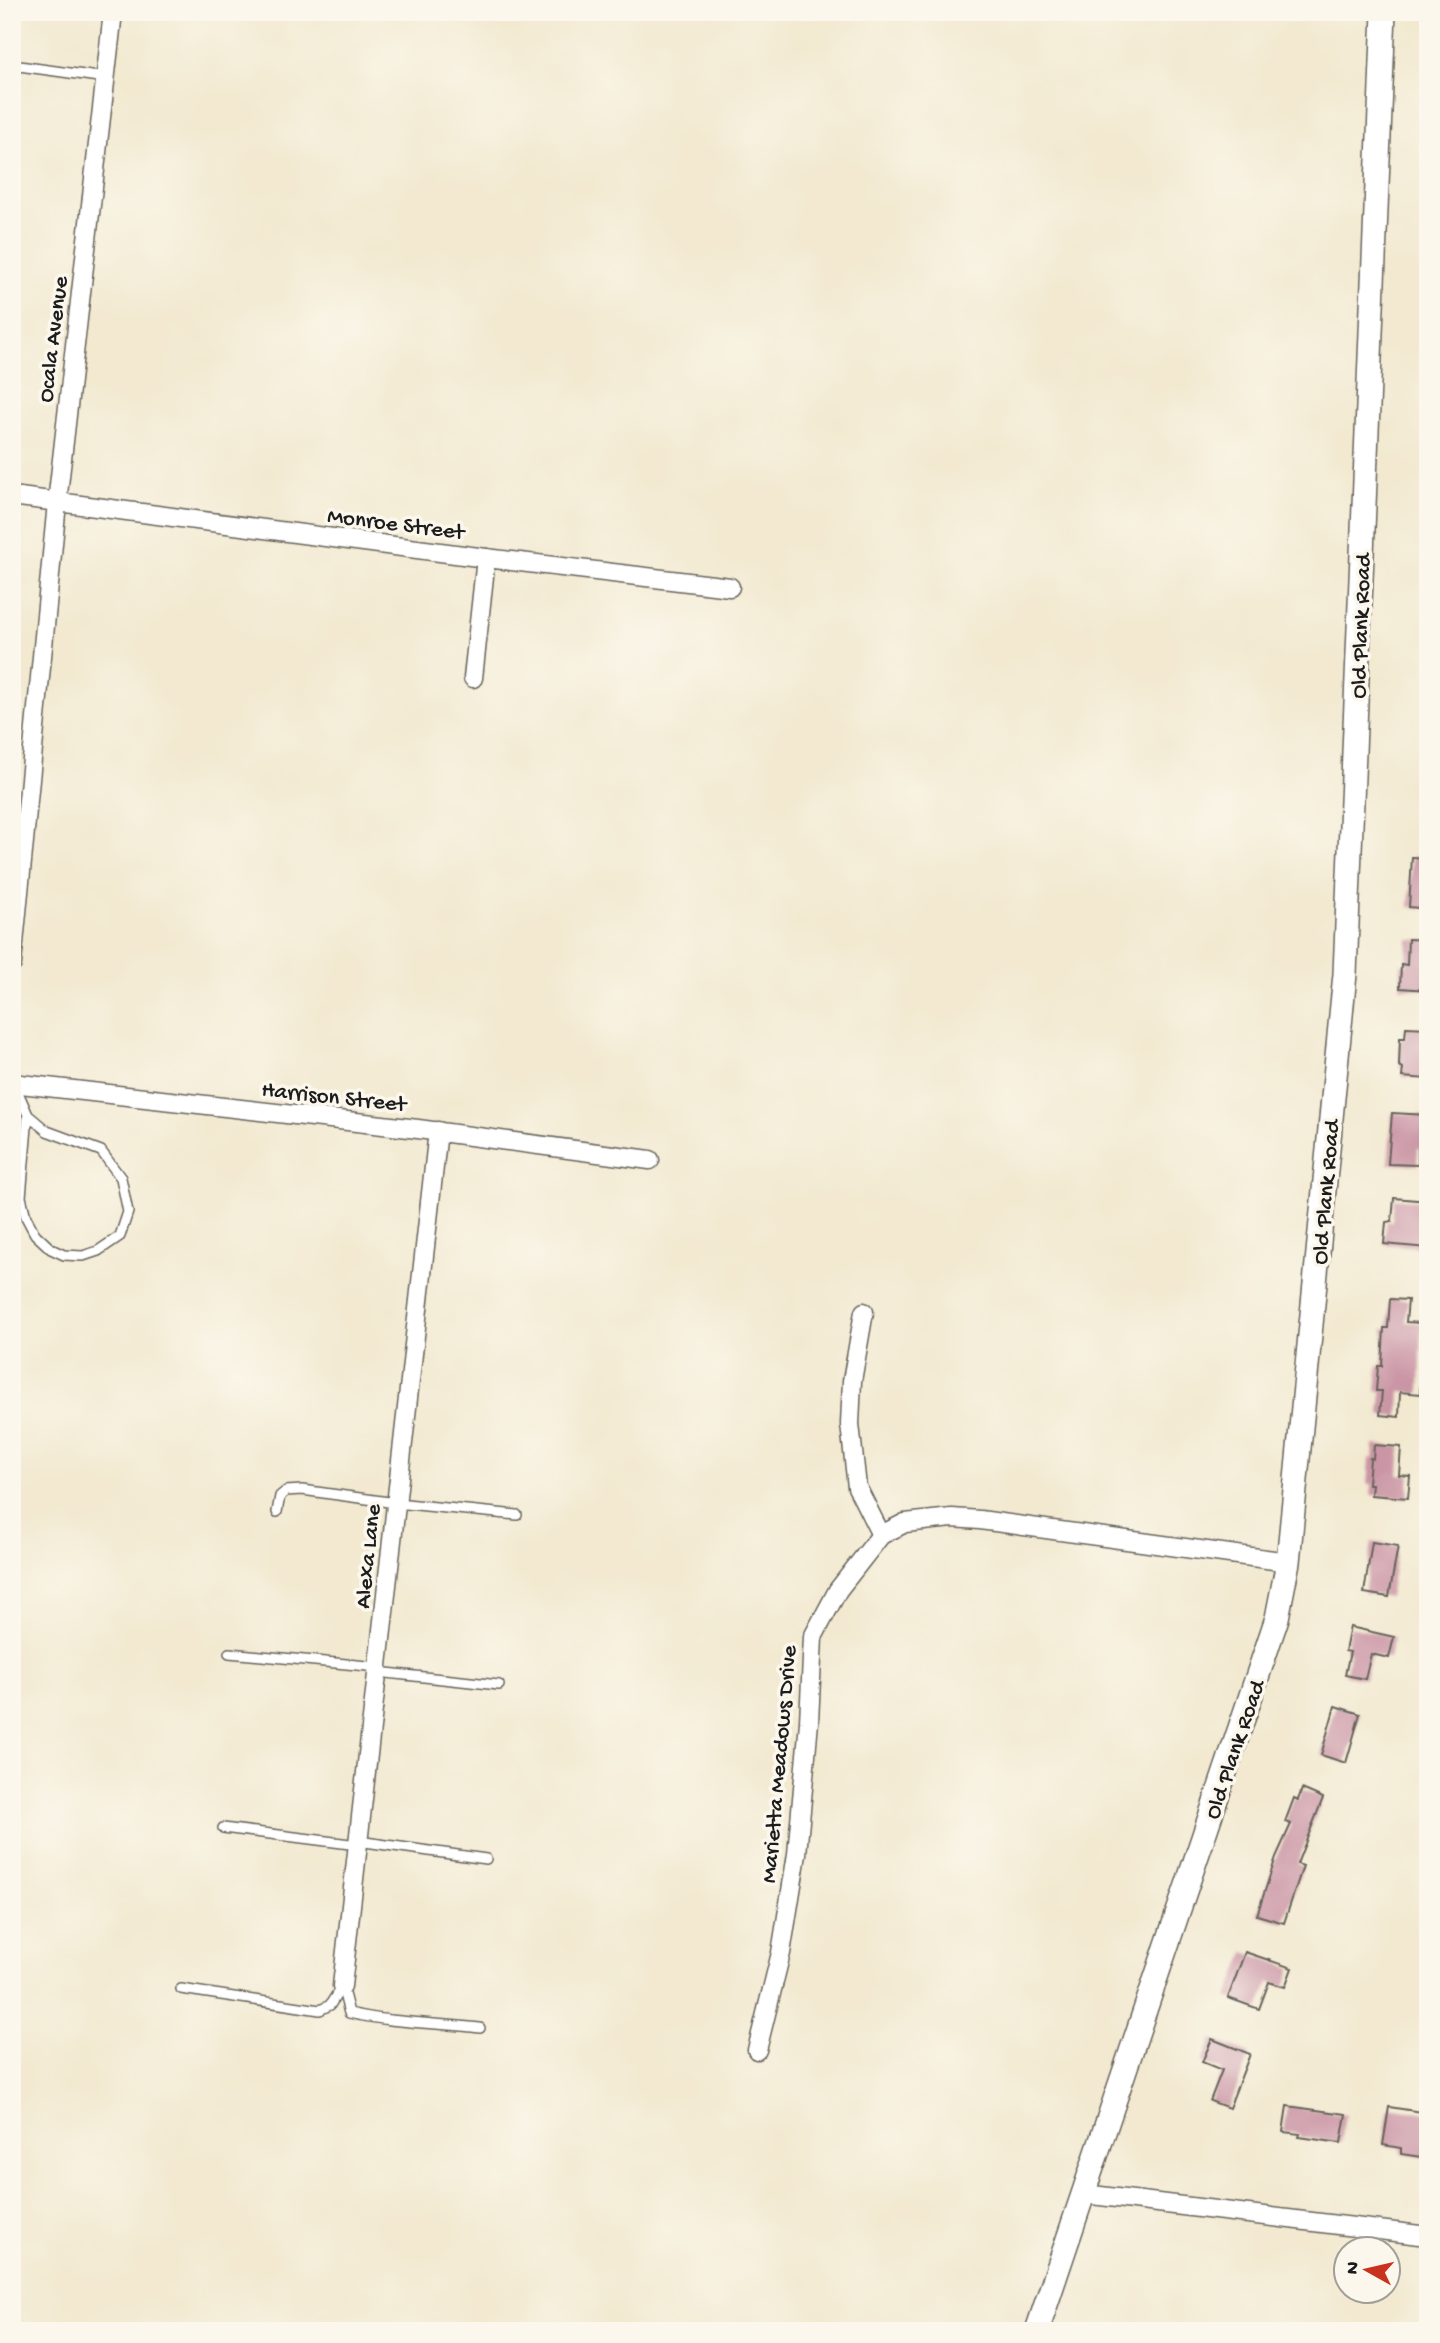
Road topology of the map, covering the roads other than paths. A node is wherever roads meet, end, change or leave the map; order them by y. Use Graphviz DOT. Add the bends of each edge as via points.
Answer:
graph roads {
  1 [pos="113,12"];
  2 [pos="1384,12"];
  3 [pos="12,65"];
  4 [pos="106,78"];
  5 [pos="12,496"];
  6 [pos="57,503"];
  7 [pos="486,558"];
  8 [pos="730,587"];
  9 [pos="473,678"];
  10 [pos="12,964"];
  11 [pos="13,1083"];
  12 [pos="28,1115"];
  13 [pos="438,1131"];
  14 [pos="650,1160"];
  15 [pos="864,1312"];
  16 [pos="396,1503"];
  17 [pos="276,1512"];
  18 [pos="517,1515"];
  19 [pos="881,1535"];
  20 [pos="1288,1562"];
  21 [pos="229,1653"];
  22 [pos="377,1669"];
  23 [pos="499,1685"];
  24 [pos="223,1828"];
  25 [pos="358,1843"];
  26 [pos="486,1858"];
  27 [pos="342,1986"];
  28 [pos="181,1989"];
  29 [pos="480,2028"];
  30 [pos="757,2050"];
  31 [pos="1084,2193"];
  32 [pos="1428,2236"];
  33 [pos="1037,2331"];
  1 -- 4 [label="street, Ocala Avenue"];
  2 -- 20 [label="street, Old Plank Road" via="1345,974"];
  3 -- 4 [label="lane"];
  4 -- 6 [label="street, Ocala Avenue"];
  5 -- 6 [label="street, Monroe Street"];
  6 -- 7 [label="street, Monroe Street"];
  6 -- 10 [label="street, Ocala Avenue"];
  7 -- 8 [label="street, Monroe Street"];
  7 -- 9 [label="street"];
  11 -- 12 [label="lane"];
  11 -- 13 [label="street, Harrison Street"];
  12 -- 12 [label="lane" via="47,1130 101,1151 121,1178 128,1212 120,1236 98,1251 64,1255 51,1249 30,1226 21,1196"];
  13 -- 14 [label="street, Harrison Street"];
  13 -- 16 [label="street, Alexa Lane"];
  15 -- 19 [label="street" via="850,1424 858,1488"];
  16 -- 17 [label="lane" via="286,1491"];
  16 -- 18 [label="lane"];
  16 -- 22 [label="street, Alexa Lane"];
  19 -- 20 [label="street" via="905,1523 952,1518"];
  19 -- 30 [label="street, Marietta Meadows Drive" via="838,1590 813,1637 797,1854 781,1953"];
  20 -- 31 [label="street, Old Plank Road" via="1277,1618"];
  21 -- 22 [label="lane"];
  22 -- 23 [label="lane"];
  22 -- 25 [label="street, Alexa Lane"];
  24 -- 25 [label="lane"];
  25 -- 26 [label="lane"];
  25 -- 27 [label="street, Alexa Lane"];
  27 -- 28 [label="lane" via="330,2005 320,2010"];
  27 -- 29 [label="lane" via="349,2012 380,2020"];
  31 -- 32 [label="street"];
  31 -- 33 [label="street, Old Plank Road"];
}
